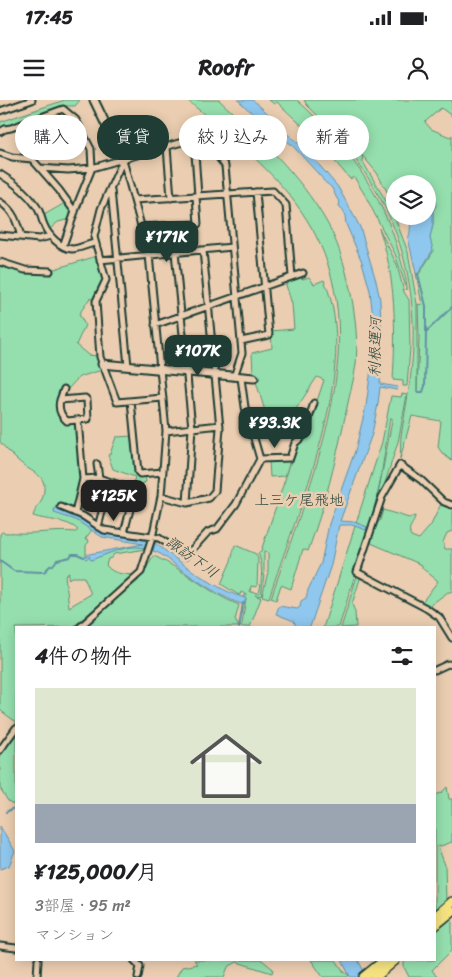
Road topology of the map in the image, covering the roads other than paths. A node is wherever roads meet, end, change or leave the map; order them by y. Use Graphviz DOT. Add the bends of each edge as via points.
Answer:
graph roads {
  1 [pos="29,100"];
  2 [pos="94,100"];
  3 [pos="0,110"];
  4 [pos="49,115"];
  5 [pos="70,115"];
  6 [pos="102,115"];
  7 [pos="15,127"];
  8 [pos="0,132"];
  9 [pos="87,141"];
  10 [pos="0,153"];
  11 [pos="15,157"];
  12 [pos="33,160"];
  13 [pos="124,160"];
  14 [pos="168,160"];
  15 [pos="195,160"];
  16 [pos="220,160"];
  17 [pos="40,168"];
  18 [pos="92,168"];
  19 [pos="0,174"];
  20 [pos="111,189"];
  21 [pos="256,192"];
  22 [pos="227,194"];
  23 [pos="197,196"];
  24 [pos="171,198"];
  25 [pos="134,200"];
  26 [pos="0,202"];
  27 [pos="75,212"];
  28 [pos="142,227"];
  29 [pos="0,235"];
  30 [pos="50,236"];
  31 [pos="21,238"];
  32 [pos="95,242"];
  33 [pos="63,246"];
  34 [pos="232,247"];
  35 [pos="203,250"];
  36 [pos="175,252"];
  37 [pos="149,255"];
  38 [pos="118,258"];
  39 [pos="100,260"];
  40 [pos="0,262"];
  41 [pos="50,272"];
  42 [pos="303,273"];
  43 [pos="292,276"];
  44 [pos="265,286"];
  45 [pos="237,296"];
  46 [pos="208,306"];
  47 [pos="182,315"];
  48 [pos="155,324"];
  49 [pos="241,341"];
  50 [pos="102,364"];
  51 [pos="128,366"];
  52 [pos="160,370"];
  53 [pos="187,372"];
  54 [pos="215,375"];
  55 [pos="238,377"];
  56 [pos="254,378"];
  57 [pos="64,389"];
  58 [pos="163,398"];
  59 [pos="60,400"];
  60 [pos="131,401"];
  61 [pos="314,403"];
  62 [pos="308,419"];
  63 [pos="78,420"];
  64 [pos="220,425"];
  65 [pos="192,428"];
  66 [pos="166,431"];
  67 [pos="252,433"];
  68 [pos="260,459"];
  69 [pos="97,464"];
  70 [pos="163,472"];
  71 [pos="98,478"];
  72 [pos="83,479"];
  73 [pos="110,482"];
  74 [pos="161,496"];
  75 [pos="187,503"];
  76 [pos="452,505"];
  77 [pos="61,507"];
  78 [pos="75,513"];
  79 [pos="98,527"];
  80 [pos="124,533"];
  81 [pos="152,538"];
  82 [pos="81,626"];
  83 [pos="452,638"];
  84 [pos="452,665"];
  85 [pos="436,670"];
  86 [pos="15,729"];
  87 [pos="0,750"];
  88 [pos="452,902"];
  89 [pos="452,911"];
  90 [pos="436,916"];
  91 [pos="436,924"];
  92 [pos="0,946"];
  93 [pos="15,948"];
  94 [pos="38,961"];
  95 [pos="135,961"];
  96 [pos="391,961"];
  97 [pos="37,977"];
  98 [pos="138,977"];
  99 [pos="364,977"];
  100 [pos="376,977"];
  1 -- 3 [label="street"];
  2 -- 6 [label="street"];
  4 -- 5 [label="street" via="58,109"];
  7 -- 8 [label="street"];
  9 -- 18 [label="street" via="91,149"];
  10 -- 11 [label="street"];
  12 -- 17 [label="street"];
  13 -- 18 [label="street"];
  13 -- 20 [label="street"];
  13 -- 25 [label="street"];
  14 -- 24 [label="street"];
  15 -- 23 [label="street"];
  16 -- 22 [label="street" via="224,166"];
  17 -- 18 [label="street"];
  17 -- 27 [label="street"];
  18 -- 27 [label="street"];
  19 -- 30 [label="street" via="30,196 42,214"];
  20 -- 32 [label="street" via="101,209"];
  20 -- 38 [label="street"];
  21 -- 22 [label="street"];
  21 -- 43 [label="street" via="273,191 286,205"];
  21 -- 44 [label="street"];
  22 -- 23 [label="street"];
  22 -- 34 [label="street"];
  23 -- 24 [label="street"];
  23 -- 28 [label="street" via="198,224"];
  24 -- 25 [label="street"];
  25 -- 28 [label="street"];
  26 -- 31 [label="street" via="16,218"];
  27 -- 33 [label="street"];
  28 -- 37 [label="street"];
  29 -- 31 [label="street"];
  30 -- 31 [label="street"];
  30 -- 33 [label="street"];
  32 -- 33 [label="street" via="73,249"];
  32 -- 39 [label="street"];
  34 -- 35 [label="street"];
  34 -- 45 [label="street"];
  35 -- 36 [label="street"];
  35 -- 46 [label="street"];
  36 -- 37 [label="street"];
  36 -- 47 [label="street"];
  37 -- 38 [label="street"];
  37 -- 48 [label="street"];
  38 -- 39 [label="street"];
  38 -- 51 [label="street"];
  39 -- 50 [label="street" via="106,280 96,301"];
  40 -- 41 [label="street" via="25,270"];
  42 -- 43 [label="street"];
  43 -- 44 [label="street"];
  44 -- 45 [label="street"];
  44 -- 49 [label="street" via="269,334"];
  45 -- 46 [label="street"];
  45 -- 49 [label="street"];
  46 -- 47 [label="street"];
  46 -- 54 [label="street"];
  47 -- 48 [label="street"];
  47 -- 53 [label="street"];
  48 -- 52 [label="street"];
  49 -- 55 [label="street"];
  50 -- 51 [label="street"];
  50 -- 60 [label="street" via="117,402"];
  51 -- 52 [label="street"];
  52 -- 53 [label="street"];
  52 -- 58 [label="street"];
  53 -- 54 [label="street"];
  53 -- 65 [label="street"];
  54 -- 55 [label="street"];
  54 -- 64 [label="street"];
  55 -- 56 [label="street"];
  55 -- 67 [label="street"];
  57 -- 59 [label="street"];
  58 -- 60 [label="street"];
  58 -- 66 [label="street"];
  59 -- 63 [label="street" via="62,418"];
  59 -- 63 [label="street" via="87,400 88,419"];
  60 -- 70 [label="street" via="138,472"];
  61 -- 62 [label="street"];
  62 -- 67 [label="street"];
  62 -- 68 [label="street" via="303,436 290,458"];
  63 -- 72 [label="street"];
  64 -- 65 [label="street"];
  64 -- 75 [label="street" via="215,491 209,498"];
  65 -- 66 [label="street"];
  65 -- 75 [label="street"];
  66 -- 70 [label="street"];
  67 -- 68 [label="street"];
  68 -- 81 [label="street" via="236,504 217,529 208,532 186,556 168,542"];
  69 -- 71 [label="street"];
  70 -- 74 [label="street"];
  71 -- 72 [label="street"];
  71 -- 73 [label="street"];
  72 -- 78 [label="street"];
  73 -- 79 [label="street"];
  73 -- 80 [label="street" via="135,490"];
  74 -- 75 [label="street"];
  74 -- 81 [label="street"];
  76 -- 83 [label="street" via="400,465 382,497 357,572 439,617"];
  77 -- 78 [label="street"];
  78 -- 79 [label="street"];
  79 -- 80 [label="street"];
  80 -- 81 [label="street"];
  81 -- 82 [label="street" via="141,572"];
  84 -- 85 [label="street"];
  86 -- 87 [label="street"];
  88 -- 90 [label="highway"];
  89 -- 91 [label="highway"];
  92 -- 93 [label="street"];
  94 -- 97 [label="street"];
  95 -- 98 [label="street" via="140,966"];
  96 -- 99 [label="highway"];
  96 -- 100 [label="highway"];
}
